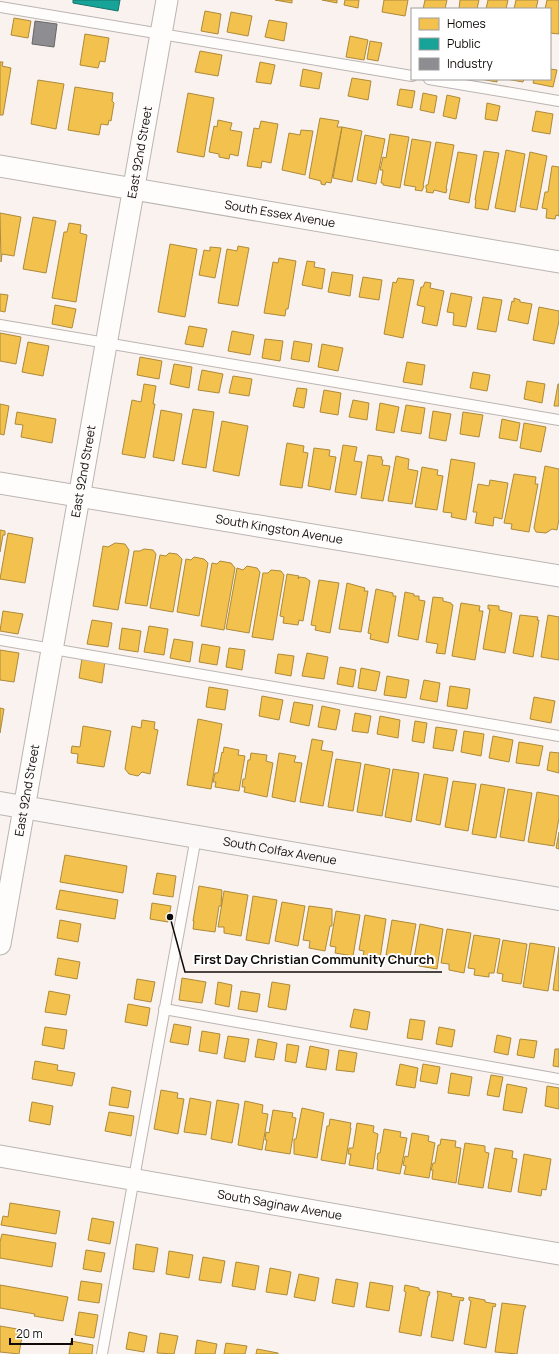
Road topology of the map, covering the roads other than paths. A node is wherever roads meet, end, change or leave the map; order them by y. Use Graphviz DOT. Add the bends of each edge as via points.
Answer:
graph roads {
  1 [pos="166,0"];
  2 [pos="0,7"];
  3 [pos="161,34"];
  4 [pos="411,76"];
  5 [pos="435,80"];
  6 [pos="559,101"];
  7 [pos="0,166"];
  8 [pos="133,189"];
  9 [pos="559,262"];
  10 [pos="0,325"];
  11 [pos="106,343"];
  12 [pos="559,420"];
  13 [pos="0,484"];
  14 [pos="79,497"];
  15 [pos="559,576"];
  16 [pos="0,640"];
  17 [pos="52,649"];
  18 [pos="559,736"];
  19 [pos="0,803"];
  20 [pos="24,807"];
  21 [pos="196,837"];
  22 [pos="559,900"];
  23 [pos="0,944"];
  24 [pos="164,1010"];
  25 [pos="559,1079"];
  26 [pos="0,1156"];
  27 [pos="133,1180"];
  28 [pos="559,1254"];
  29 [pos="102,1354"];
  1 -- 3 [label="street, East 92nd Street"];
  2 -- 3 [label="lane"];
  3 -- 4 [label="lane"];
  3 -- 8 [label="street, East 92nd Street"];
  5 -- 6 [label="lane"];
  7 -- 8 [label="street, South Essex Avenue"];
  8 -- 9 [label="street, South Essex Avenue"];
  8 -- 11 [label="street, East 92nd Street"];
  10 -- 11 [label="lane"];
  11 -- 12 [label="lane"];
  11 -- 14 [label="street, East 92nd Street"];
  13 -- 14 [label="street, South Kingston Avenue"];
  14 -- 15 [label="street, South Kingston Avenue"];
  14 -- 17 [label="street, East 92nd Street"];
  16 -- 17 [label="lane"];
  17 -- 18 [label="lane"];
  17 -- 20 [label="street, East 92nd Street"];
  19 -- 20 [label="main road, South Colfax Avenue"];
  20 -- 21 [label="main road, South Colfax Avenue"];
  20 -- 23 [label="street, East 92nd Street"];
  21 -- 22 [label="main road, South Colfax Avenue"];
  21 -- 24 [label="lane"];
  24 -- 25 [label="lane"];
  24 -- 27 [label="lane"];
  26 -- 27 [label="street, South Saginaw Avenue"];
  27 -- 28 [label="street, South Saginaw Avenue"];
  27 -- 29 [label="lane"];
}
